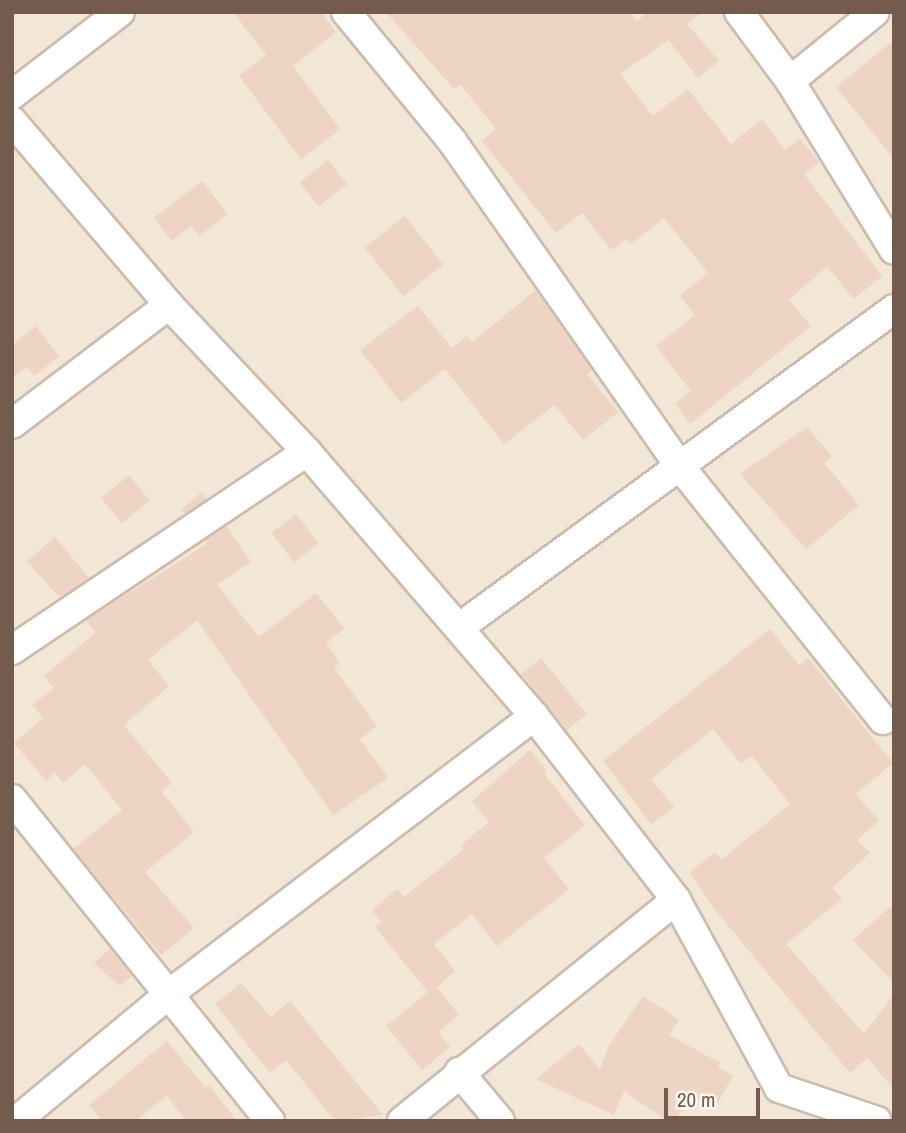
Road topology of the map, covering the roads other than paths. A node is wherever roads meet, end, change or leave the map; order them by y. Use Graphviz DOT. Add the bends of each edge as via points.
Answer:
graph roads {
  1 [pos="120,12"];
  2 [pos="346,12"];
  3 [pos="738,12"];
  4 [pos="875,12"];
  5 [pos="790,81"];
  6 [pos="12,95"];
  7 [pos="12,121"];
  8 [pos="894,250"];
  9 [pos="169,305"];
  10 [pos="894,310"];
  11 [pos="12,424"];
  12 [pos="307,452"];
  13 [pos="678,464"];
  14 [pos="460,627"];
  15 [pos="12,650"];
  16 [pos="534,716"];
  17 [pos="883,720"];
  18 [pos="12,799"];
  19 [pos="676,900"];
  20 [pos="168,995"];
  21 [pos="459,1072"];
  22 [pos="16,1121"];
  23 [pos="270,1121"];
  24 [pos="402,1121"];
  25 [pos="500,1121"];
  26 [pos="877,1121"];
  1 -- 6 [label="street"];
  2 -- 13 [label="street" via="452,141"];
  3 -- 5 [label="street"];
  4 -- 5 [label="street"];
  5 -- 8 [label="street"];
  7 -- 9 [label="street"];
  9 -- 11 [label="street"];
  9 -- 12 [label="street"];
  10 -- 13 [label="street"];
  12 -- 14 [label="street"];
  12 -- 15 [label="street"];
  13 -- 14 [label="street"];
  13 -- 17 [label="street"];
  14 -- 16 [label="street"];
  16 -- 19 [label="street"];
  16 -- 20 [label="street"];
  18 -- 20 [label="street"];
  19 -- 21 [label="street"];
  19 -- 26 [label="street" via="779,1088"];
  20 -- 22 [label="street"];
  20 -- 23 [label="street"];
  21 -- 24 [label="street"];
  21 -- 25 [label="street"];
}
